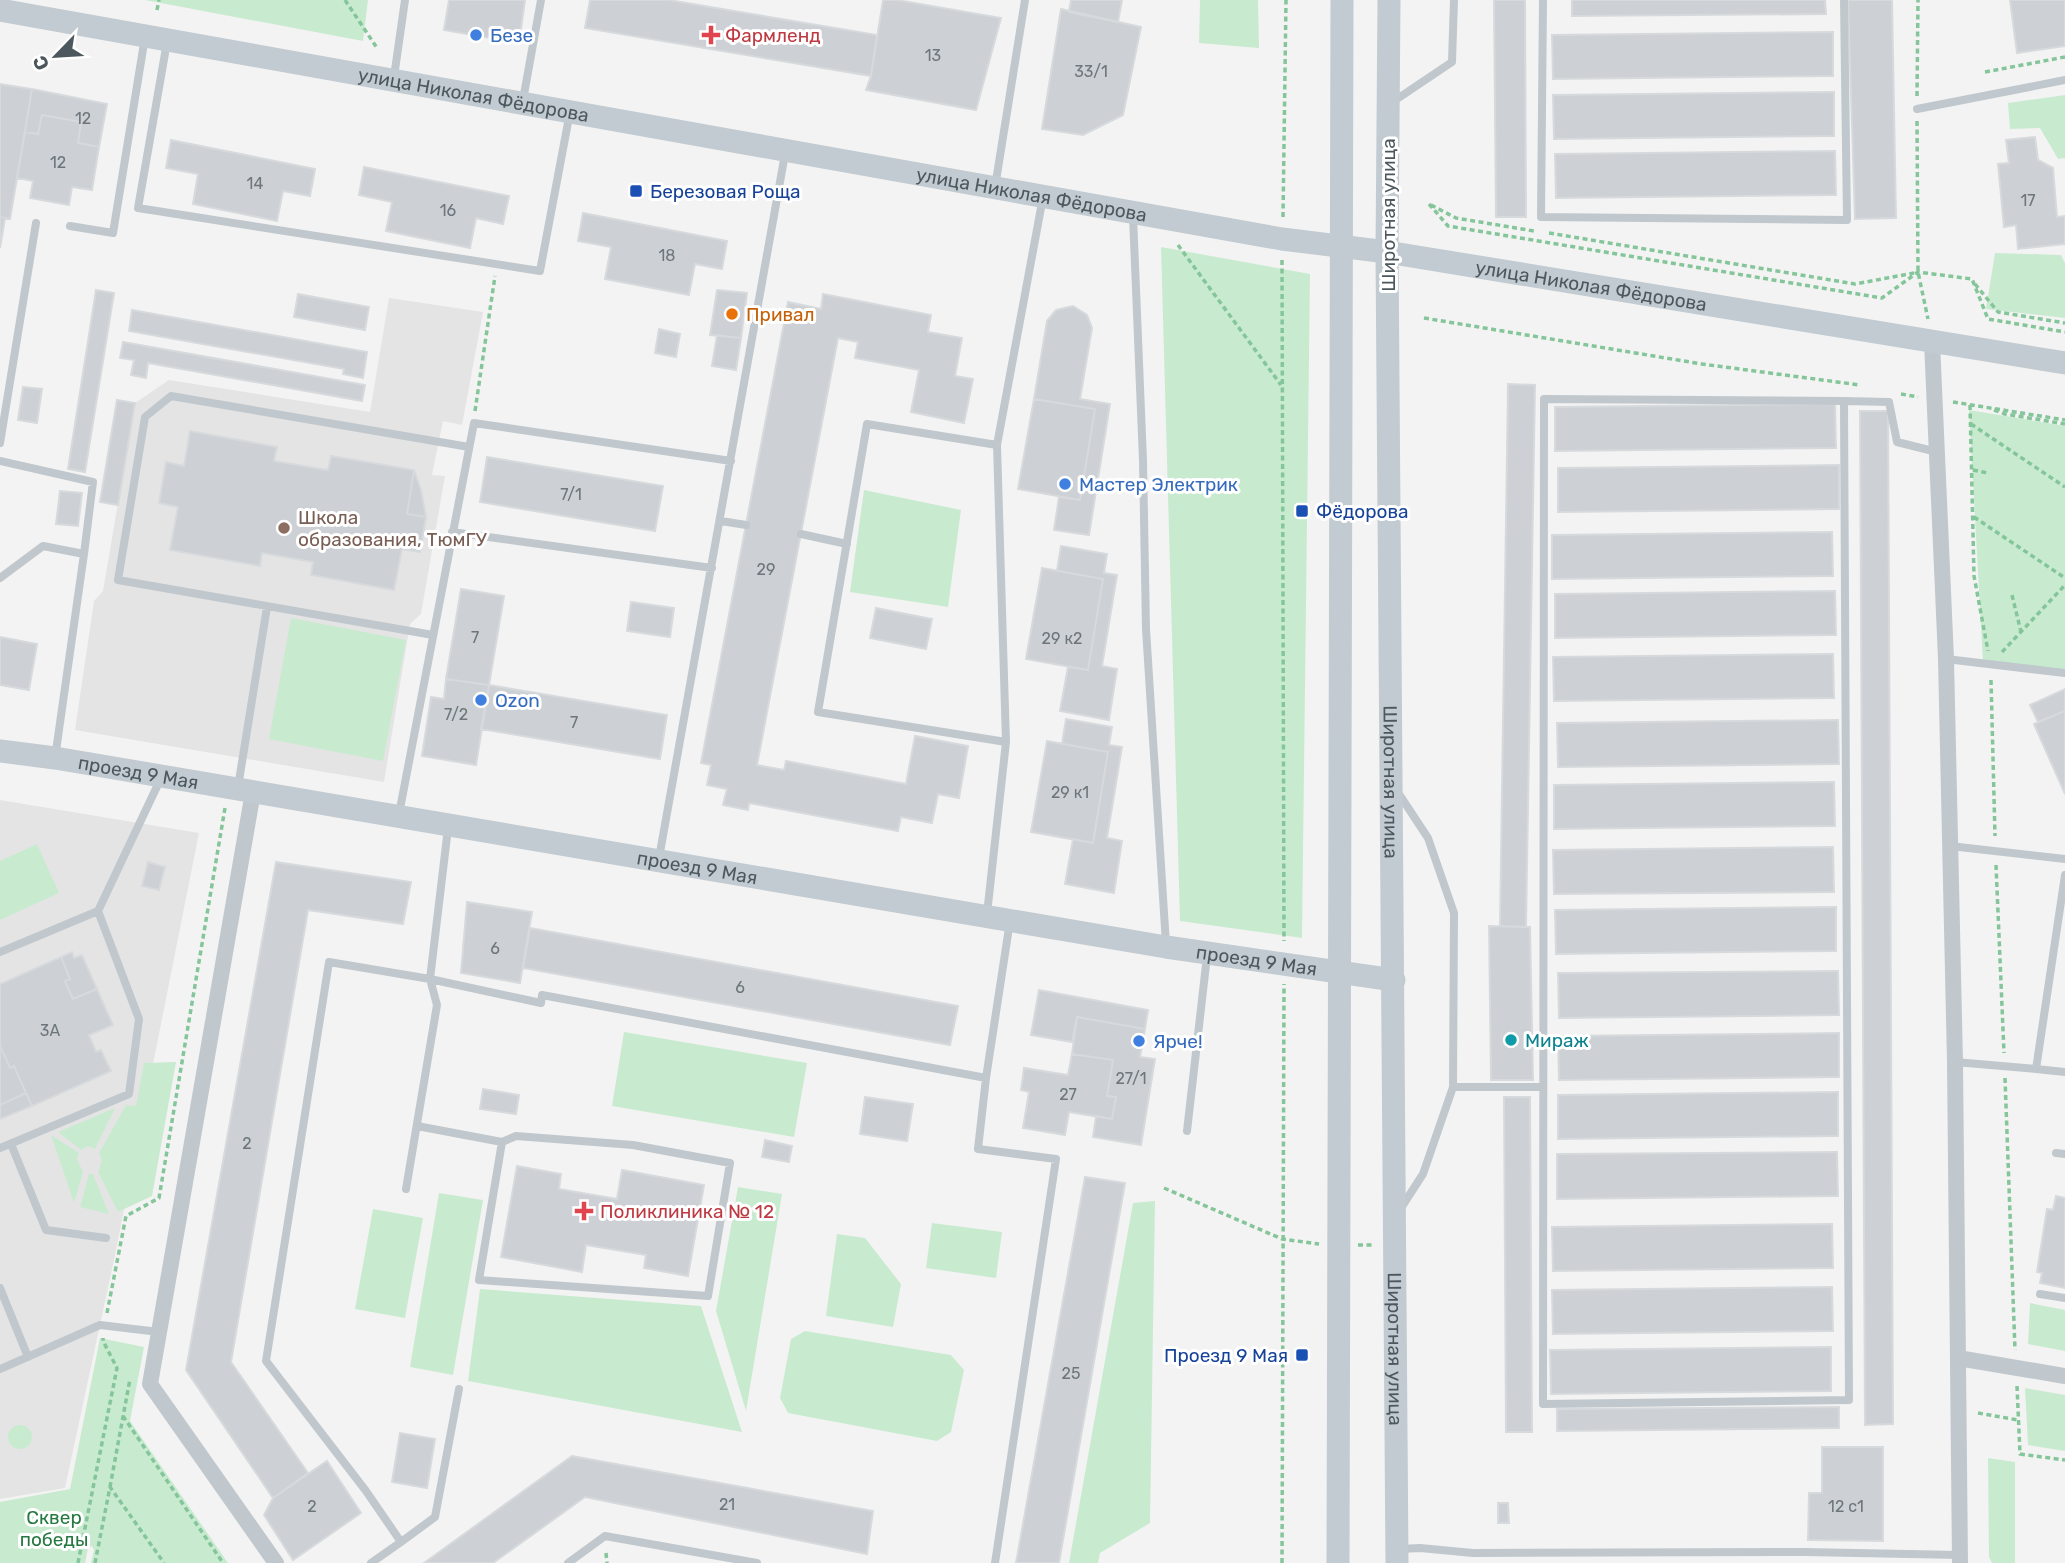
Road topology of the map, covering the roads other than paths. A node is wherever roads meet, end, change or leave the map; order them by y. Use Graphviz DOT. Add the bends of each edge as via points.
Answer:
graph roads {
  1 [pos="405,0"];
  2 [pos="541,0"];
  3 [pos="1025,0"];
  4 [pos="1342,0"];
  5 [pos="1389,0"];
  6 [pos="1454,0"];
  7 [pos="1543,0"];
  8 [pos="1844,0"];
  9 [pos="0,10"];
  10 [pos="145,36"];
  11 [pos="168,40"];
  12 [pos="393,80"];
  13 [pos="2065,80"];
  14 [pos="523,103"];
  15 [pos="1388,104"];
  16 [pos="1917,110"];
  17 [pos="570,112"];
  18 [pos="786,150"];
  19 [pos="995,188"];
  20 [pos="1044,196"];
  21 [pos="1133,213"];
  22 [pos="36,223"];
  23 [pos="70,226"];
  24 [pos="1341,247"];
  25 [pos="1387,252"];
  26 [pos="1932,342"];
  27 [pos="2065,363"];
  28 [pos="1844,401"];
  29 [pos="0,443"];
  30 [pos="997,445"];
  31 [pos="469,447"];
  32 [pos="1937,452"];
  33 [pos="0,461"];
  34 [pos="731,461"];
  35 [pos="721,521"];
  36 [pos="746,525"];
  37 [pos="452,532"];
  38 [pos="801,534"];
  39 [pos="846,544"];
  40 [pos="84,554"];
  41 [pos="712,568"];
  42 [pos="0,578"];
  43 [pos="267,607"];
  44 [pos="433,635"];
  45 [pos="1946,659"];
  46 [pos="2065,673"];
  47 [pos="1006,742"];
  48 [pos="0,751"];
  49 [pos="55,758"];
  50 [pos="161,776"];
  51 [pos="1392,783"];
  52 [pos="239,790"];
  53 [pos="399,817"];
  54 [pos="449,825"];
  55 [pos="1950,846"];
  56 [pos="2065,859"];
  57 [pos="659,861"];
  58 [pos="2065,875"];
  59 [pos="98,911"];
  60 [pos="986,917"];
  61 [pos="1010,920"];
  62 [pos="1166,947"];
  63 [pos="0,952"];
  64 [pos="1207,953"];
  65 [pos="1339,973"];
  66 [pos="430,979"];
  67 [pos="1394,980"];
  68 [pos="1955,1062"];
  69 [pos="2036,1069"];
  70 [pos="2065,1072"];
  71 [pos="986,1078"];
  72 [pos="1453,1087"];
  73 [pos="1543,1087"];
  74 [pos="417,1126"];
  75 [pos="1187,1130"];
  76 [pos="502,1142"];
  77 [pos="10,1144"];
  78 [pos="0,1148"];
  79 [pos="406,1189"];
  80 [pos="1395,1216"];
  81 [pos="106,1238"];
  82 [pos="0,1288"];
  83 [pos="2040,1294"];
  84 [pos="2065,1298"];
  85 [pos="159,1332"];
  86 [pos="28,1357"];
  87 [pos="1958,1358"];
  88 [pos="0,1369"];
  89 [pos="2065,1376"];
  90 [pos="458,1389"];
  91 [pos="401,1542"];
  92 [pos="1397,1556"];
  93 [pos="1960,1559"];
  94 [pos="276,1563"];
  95 [pos="371,1563"];
  96 [pos="568,1563"];
  97 [pos="757,1563"];
  98 [pos="995,1563"];
  99 [pos="1338,1563"];
  1 -- 12 [label="lane"];
  2 -- 14 [label="lane"];
  3 -- 19 [label="lane"];
  4 -- 24 [label="street"];
  5 -- 15 [label="street, Широтная улица"];
  6 -- 15 [label="lane" via="1452,62"];
  7 -- 8 [label="lane" via="1541,217 1847,220"];
  9 -- 10 [label="street, улица Николая Фёдорова"];
  10 -- 11 [label="street, улица Николая Фёдорова"];
  10 -- 23 [label="lane" via="113,233"];
  11 -- 12 [label="street, улица Николая Фёдорова"];
  11 -- 17 [label="lane" via="138,208 540,271"];
  12 -- 14 [label="street, улица Николая Фёдорова"];
  13 -- 16 [label="lane"];
  14 -- 17 [label="street, улица Николая Фёдорова"];
  15 -- 25 [label="street, Широтная улица"];
  17 -- 18 [label="street, улица Николая Фёдорова"];
  18 -- 19 [label="street, улица Николая Фёдорова"];
  18 -- 34 [label="lane"];
  19 -- 20 [label="street, улица Николая Фёдорова"];
  20 -- 21 [label="street, улица Николая Фёдорова"];
  20 -- 30 [label="lane"];
  21 -- 24 [label="street, улица Николая Фёдорова"];
  21 -- 62 [label="lane" via="1146,629"];
  22 -- 29 [label="lane"];
  24 -- 25 [label="street, улица Николая Фёдорова"];
  24 -- 65 [label="street"];
  25 -- 26 [label="street, улица Николая Фёдорова"];
  25 -- 51 [label="street, Широтная улица"];
  26 -- 27 [label="street, улица Николая Фёдорова"];
  26 -- 32 [label="street"];
  28 -- 32 [label="lane" via="1889,402 1896,442"];
  28 -- 73 [label="lane" via="1544,400"];
  28 -- 73 [label="lane" via="1849,1400 1544,1404"];
  30 -- 39 [label="lane" via="867,424"];
  30 -- 47 [label="lane"];
  31 -- 34 [label="lane" via="474,423"];
  31 -- 37 [label="lane"];
  31 -- 43 [label="lane" via="171,396 145,417 118,580"];
  32 -- 45 [label="street"];
  33 -- 40 [label="lane" via="93,482"];
  34 -- 35 [label="lane"];
  35 -- 36 [label="lane"];
  35 -- 41 [label="lane"];
  37 -- 41 [label="lane"];
  37 -- 44 [label="lane"];
  38 -- 39 [label="lane"];
  39 -- 47 [label="lane" via="818,712"];
  40 -- 42 [label="lane" via="43,545"];
  40 -- 49 [label="lane"];
  41 -- 57 [label="lane"];
  43 -- 44 [label="lane"];
  43 -- 52 [label="lane"];
  44 -- 53 [label="lane"];
  45 -- 46 [label="lane"];
  45 -- 55 [label="street"];
  47 -- 60 [label="lane"];
  48 -- 49 [label="street, проезд 9 Мая"];
  49 -- 50 [label="street, проезд 9 Мая"];
  50 -- 52 [label="street, проезд 9 Мая"];
  50 -- 59 [label="lane"];
  51 -- 67 [label="street, Широтная улица"];
  51 -- 72 [label="lane" via="1428,838 1454,913"];
  52 -- 53 [label="street, проезд 9 Мая"];
  52 -- 85 [label="street"];
  53 -- 54 [label="street, проезд 9 Мая"];
  54 -- 57 [label="street, проезд 9 Мая"];
  54 -- 66 [label="lane"];
  55 -- 56 [label="lane"];
  55 -- 68 [label="street"];
  57 -- 60 [label="street, проезд 9 Мая"];
  58 -- 69 [label="lane"];
  59 -- 63 [label="lane"];
  59 -- 77 [label="lane" via="139,1019 129,1094"];
  60 -- 61 [label="street, проезд 9 Мая"];
  61 -- 62 [label="street, проезд 9 Мая"];
  61 -- 71 [label="lane"];
  62 -- 64 [label="street, проезд 9 Мая"];
  64 -- 65 [label="street, проезд 9 Мая"];
  64 -- 75 [label="lane"];
  65 -- 67 [label="street, проезд 9 Мая"];
  65 -- 99 [label="street"];
  66 -- 71 [label="lane" via="541,1003 542,995"];
  66 -- 74 [label="lane" via="437,1004"];
  66 -- 91 [label="lane" via="329,962 266,1361"];
  67 -- 80 [label="street, Широтная улица"];
  68 -- 69 [label="lane"];
  68 -- 87 [label="street"];
  69 -- 70 [label="lane"];
  71 -- 98 [label="lane" via="978,1149 1056,1159"];
  72 -- 73 [label="lane"];
  72 -- 80 [label="lane" via="1423,1174"];
  74 -- 76 [label="lane"];
  74 -- 79 [label="lane"];
  76 -- 76 [label="lane" via="516,1136 633,1145 730,1163 708,1296 479,1280"];
  77 -- 78 [label="lane"];
  77 -- 81 [label="lane" via="46,1230"];
  80 -- 92 [label="street, Широтная улица"];
  82 -- 86 [label="lane"];
  83 -- 84 [label="lane"];
  85 -- 86 [label="lane" via="100,1325"];
  85 -- 94 [label="street" via="150,1384"];
  86 -- 88 [label="lane"];
  87 -- 89 [label="street"];
  87 -- 93 [label="street"];
  90 -- 91 [label="lane" via="435,1517"];
  91 -- 95 [label="lane"];
  92 -- 93 [label="lane" via="1420,1548 1473,1553 1804,1552"];
  96 -- 97 [label="lane" via="605,1536"];
}
